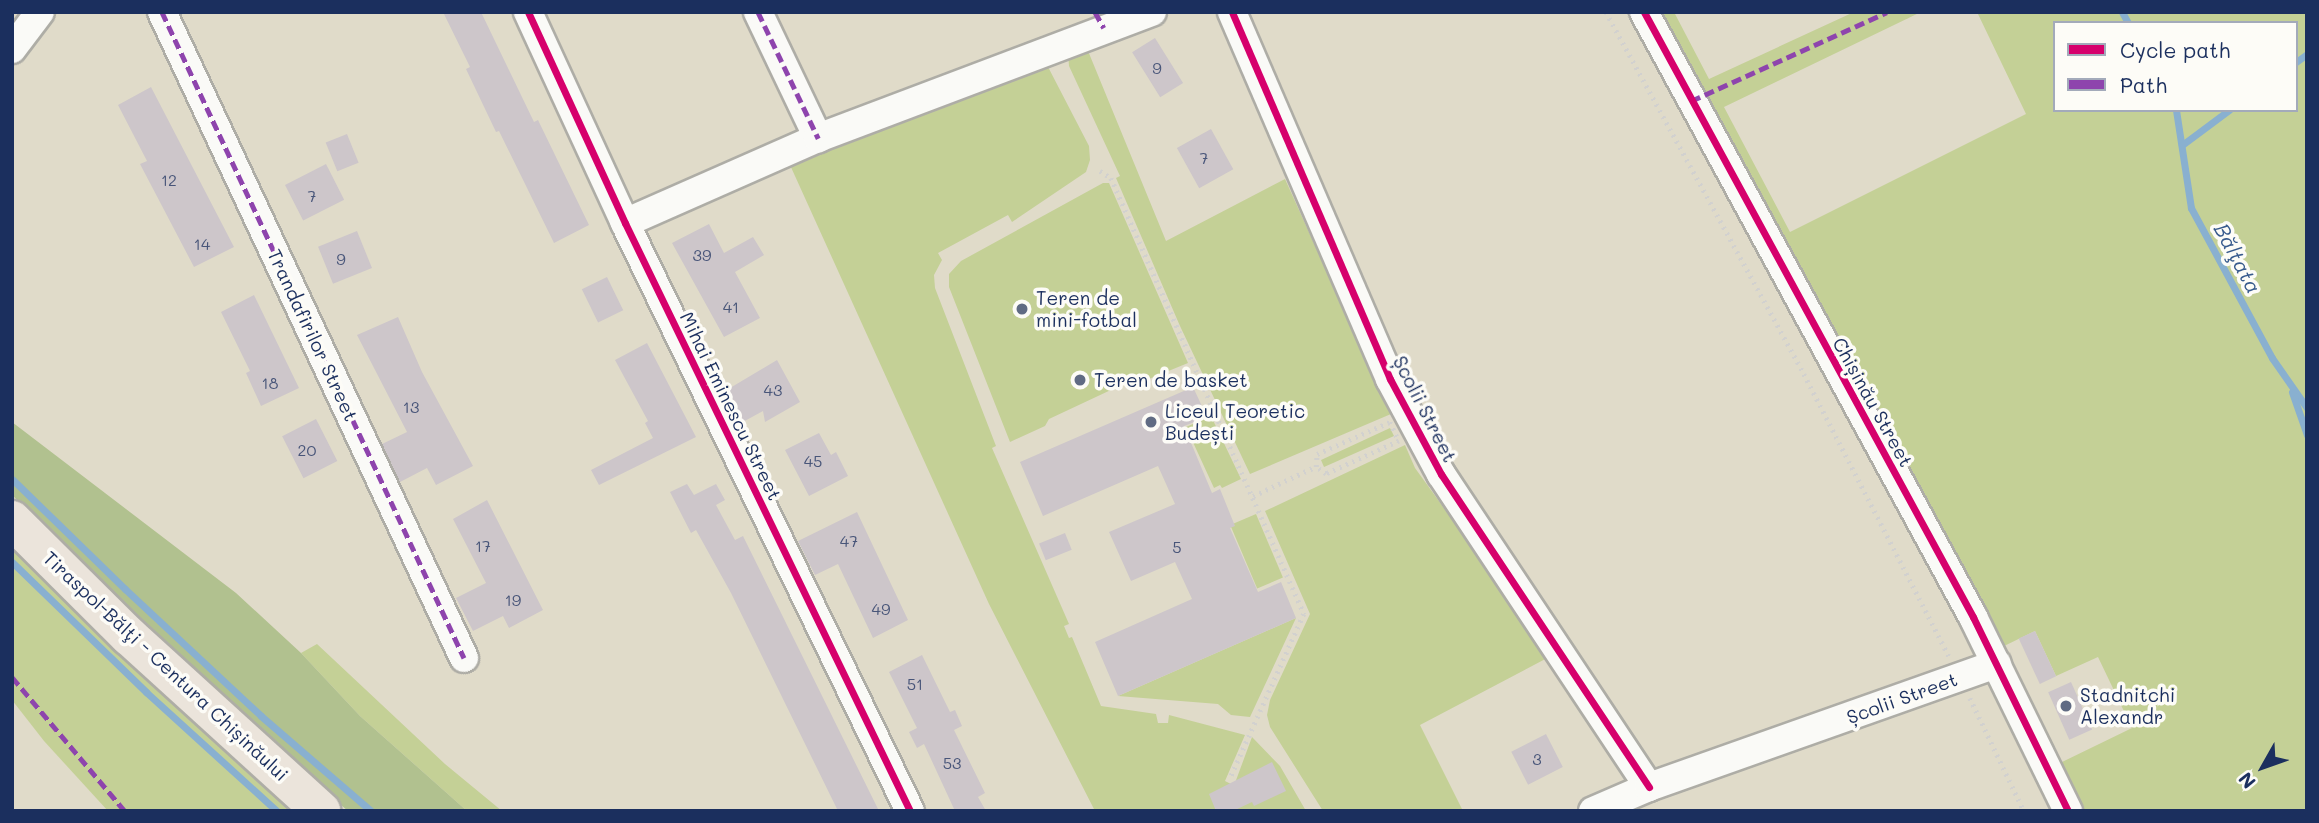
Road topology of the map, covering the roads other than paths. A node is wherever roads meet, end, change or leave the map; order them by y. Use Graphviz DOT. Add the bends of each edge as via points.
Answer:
graph roads {
  1 [pos="40,12"];
  2 [pos="162,12"];
  3 [pos="528,12"];
  4 [pos="758,12"];
  5 [pos="1152,12"];
  6 [pos="1232,12"];
  7 [pos="1644,12"];
  8 [pos="1099,20"];
  9 [pos="12,49"];
  10 [pos="818,138"];
  11 [pos="625,223"];
  12 [pos="12,520"];
  13 [pos="464,658"];
  14 [pos="1997,664"];
  15 [pos="1650,787"];
  16 [pos="321,811"];
  17 [pos="910,811"];
  18 [pos="1593,811"];
  19 [pos="2068,811"];
  1 -- 9 [label="street"];
  2 -- 13 [label="street, Trandafirilor Street"];
  3 -- 11 [label="street, Mihai Eminescu Street"];
  4 -- 10 [label="street"];
  5 -- 8 [label="street"];
  6 -- 15 [label="street, Școlii Street" via="1390,379 1441,474"];
  7 -- 14 [label="street, Chișinău Street"];
  8 -- 10 [label="street"];
  10 -- 11 [label="street"];
  11 -- 17 [label="street, Mihai Eminescu Street"];
  12 -- 16 [label="highway, Tiraspol-Bălţi - Centura Chișinăului" via="139,645"];
  14 -- 15 [label="street, Școlii Street"];
  14 -- 19 [label="street, Chișinău Street"];
  15 -- 18 [label="street, Școlii Street"];
}
